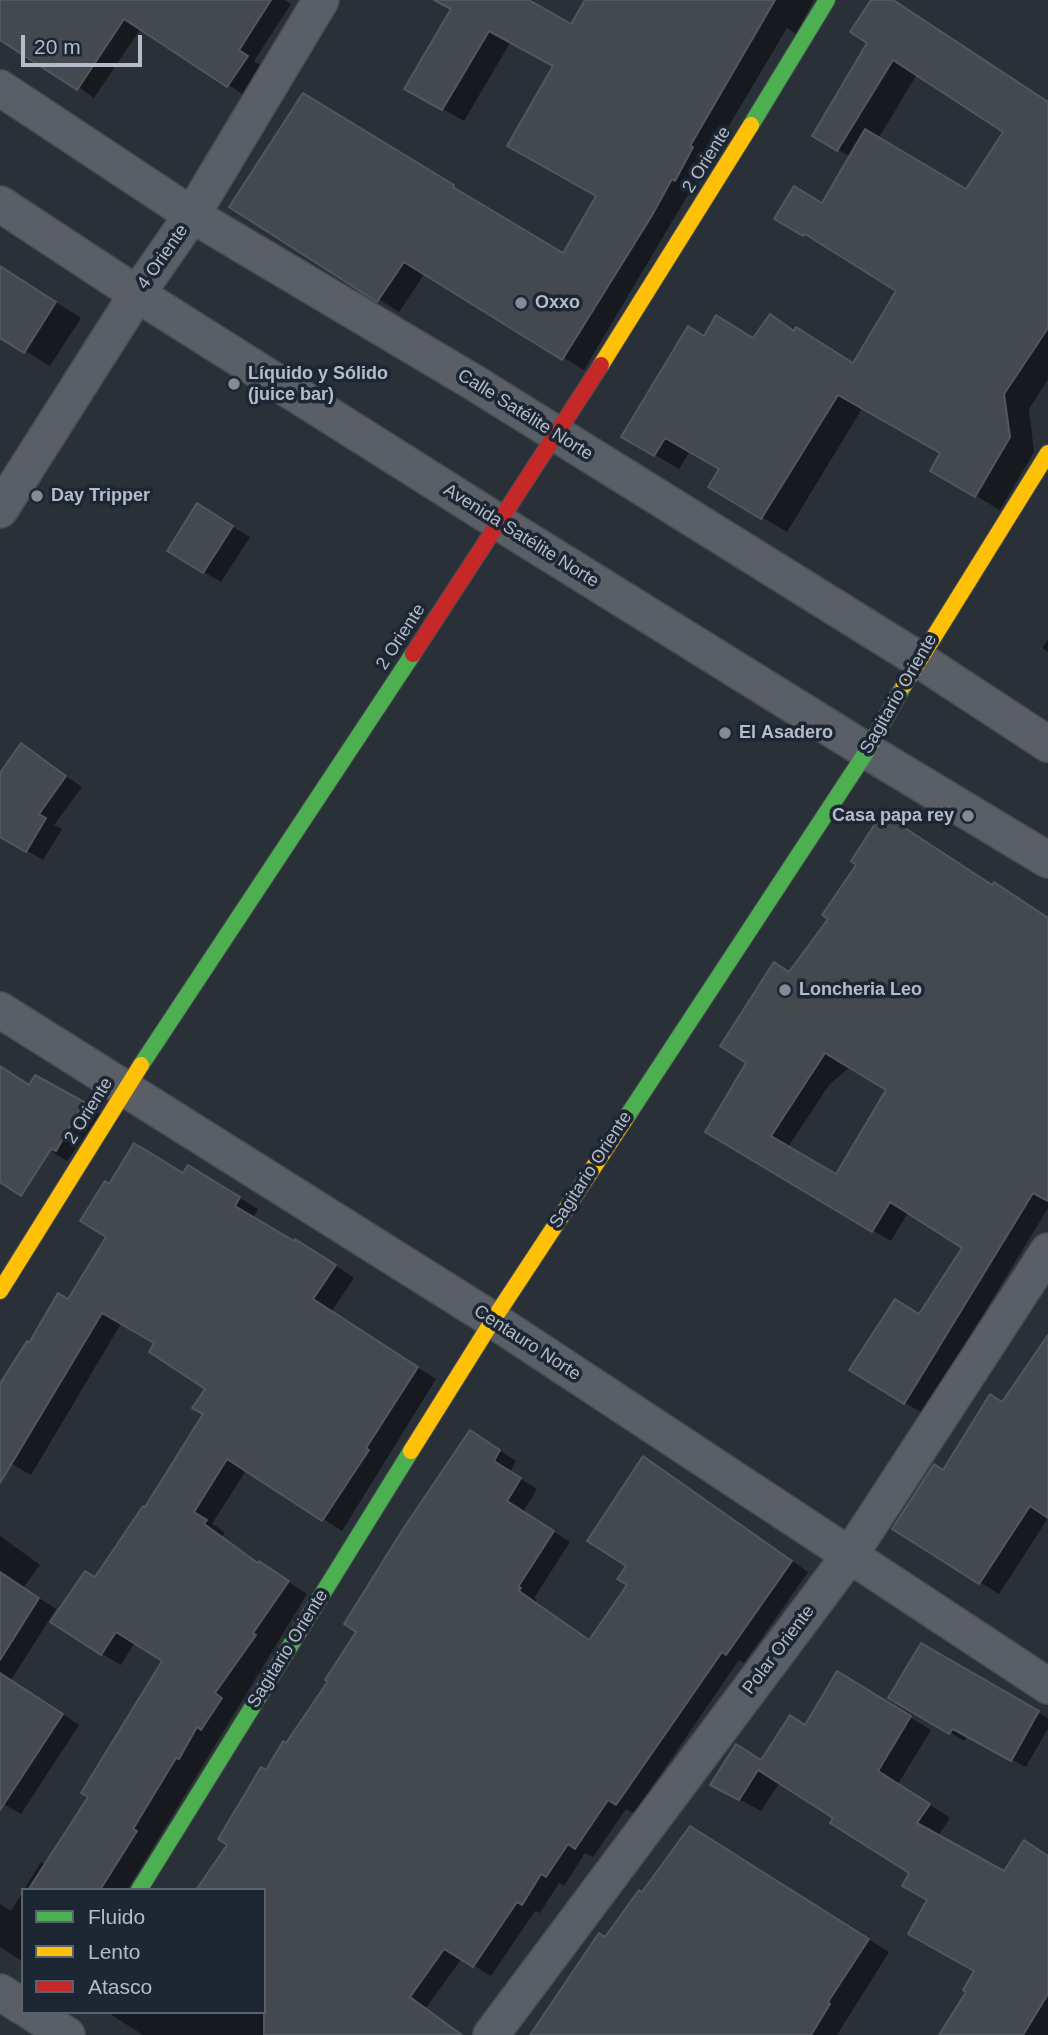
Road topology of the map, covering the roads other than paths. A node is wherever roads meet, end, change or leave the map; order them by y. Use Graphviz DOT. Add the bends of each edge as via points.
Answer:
graph roads {
  1 [pos="321,0"];
  2 [pos="827,0"];
  3 [pos="0,88"];
  4 [pos="0,204"];
  5 [pos="192,215"];
  6 [pos="137,294"];
  7 [pos="558,434"];
  8 [pos="1048,453"];
  9 [pos="0,510"];
  10 [pos="500,523"];
  11 [pos="918,659"];
  12 [pos="1048,744"];
  13 [pos="867,751"];
  14 [pos="1048,860"];
  15 [pos="0,1010"];
  16 [pos="125,1090"];
  17 [pos="1048,1251"];
  18 [pos="0,1291"];
  19 [pos="493,1320"];
  20 [pos="850,1555"];
  21 [pos="1048,1686"];
  22 [pos="140,1888"];
  23 [pos="0,1992"];
  24 [pos="21,2006"];
  25 [pos="491,2035"];
  1 -- 5 [label="street, 4 Oriente"];
  2 -- 7 [label="street, 2 Oriente"];
  3 -- 5 [label="street, Calle Satélite Norte"];
  4 -- 6 [label="street, Avenida Satélite Norte"];
  5 -- 6 [label="street, 4 Oriente"];
  5 -- 7 [label="street, Calle Satélite Norte"];
  6 -- 9 [label="street, 4 Oriente"];
  6 -- 10 [label="street, Avenida Satélite Norte"];
  7 -- 10 [label="street, 2 Oriente"];
  7 -- 11 [label="street, Calle Satélite Norte"];
  8 -- 11 [label="street, Sagitario Oriente"];
  10 -- 13 [label="street, Avenida Satélite Norte"];
  10 -- 16 [label="street, 2 Oriente"];
  11 -- 12 [label="street, Calle Satélite Norte"];
  11 -- 13 [label="street, Sagitario Oriente"];
  13 -- 14 [label="street, Avenida Satélite Norte"];
  13 -- 19 [label="street, Sagitario Oriente"];
  15 -- 16 [label="street, Centauro Norte"];
  16 -- 18 [label="street, 2 Oriente"];
  16 -- 19 [label="street, Centauro Norte"];
  17 -- 20 [label="street, Polar Oriente"];
  19 -- 20 [label="street, Centauro Norte"];
  19 -- 22 [label="street, Sagitario Oriente"];
  20 -- 21 [label="street, Centauro Norte"];
  20 -- 25 [label="street, Polar Oriente"];
  23 -- 24 [label="street"];
}
